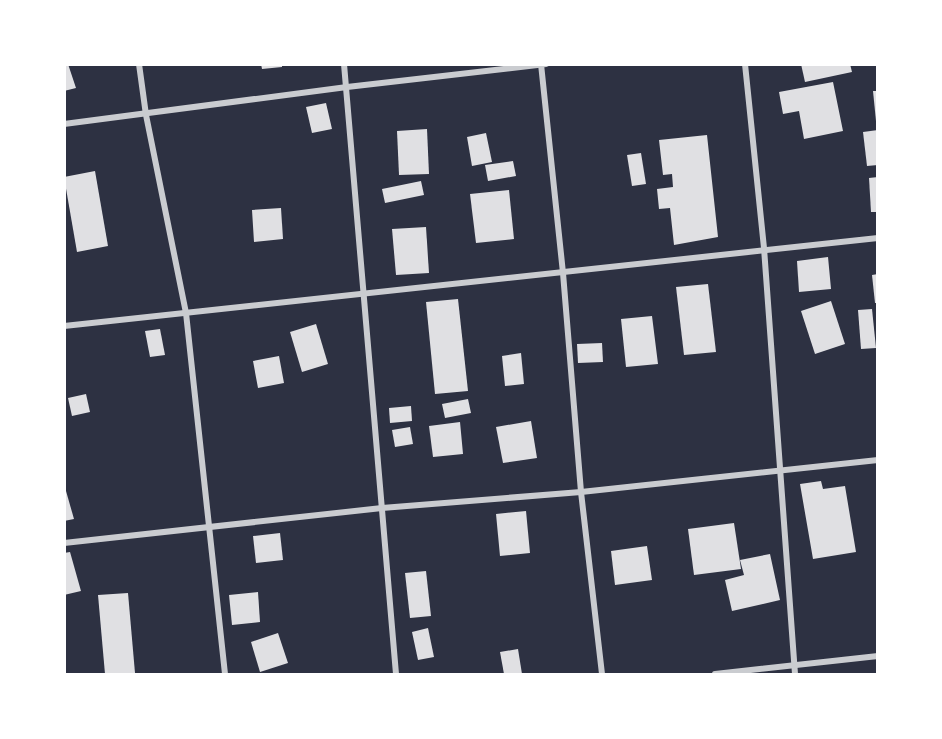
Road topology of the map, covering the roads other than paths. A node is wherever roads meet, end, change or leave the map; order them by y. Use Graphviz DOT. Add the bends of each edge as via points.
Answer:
graph roads {
  1 [pos="139,64"];
  2 [pos="344,64"];
  3 [pos="745,64"];
  4 [pos="542,65"];
  5 [pos="347,87"];
  6 [pos="146,115"];
  7 [pos="64,124"];
  8 [pos="878,238"];
  9 [pos="764,248"];
  10 [pos="563,273"];
  11 [pos="364,292"];
  12 [pos="186,313"];
  13 [pos="64,326"];
  14 [pos="878,460"];
  15 [pos="781,472"];
  16 [pos="581,492"];
  17 [pos="382,508"];
  18 [pos="211,528"];
  19 [pos="64,543"];
  20 [pos="878,656"];
  21 [pos="794,667"];
  22 [pos="225,675"];
  23 [pos="396,675"];
  24 [pos="602,675"];
  25 [pos="715,675"];
  26 [pos="795,675"];
  1 -- 6 [label="street"];
  2 -- 5 [label="street"];
  3 -- 9 [label="street"];
  4 -- 5 [label="street"];
  4 -- 10 [label="street"];
  5 -- 6 [label="street"];
  5 -- 11 [label="street"];
  6 -- 7 [label="street"];
  6 -- 12 [label="street"];
  8 -- 9 [label="street"];
  9 -- 10 [label="street"];
  9 -- 15 [label="street"];
  10 -- 11 [label="street"];
  10 -- 16 [label="street"];
  11 -- 12 [label="street"];
  11 -- 17 [label="street"];
  12 -- 13 [label="street"];
  12 -- 18 [label="street"];
  14 -- 15 [label="street"];
  15 -- 16 [label="street"];
  15 -- 21 [label="street"];
  16 -- 17 [label="street"];
  16 -- 24 [label="street"];
  17 -- 18 [label="street"];
  17 -- 23 [label="street"];
  18 -- 19 [label="street"];
  18 -- 22 [label="street"];
  20 -- 21 [label="street"];
  21 -- 25 [label="street"];
  21 -- 26 [label="street"];
}
